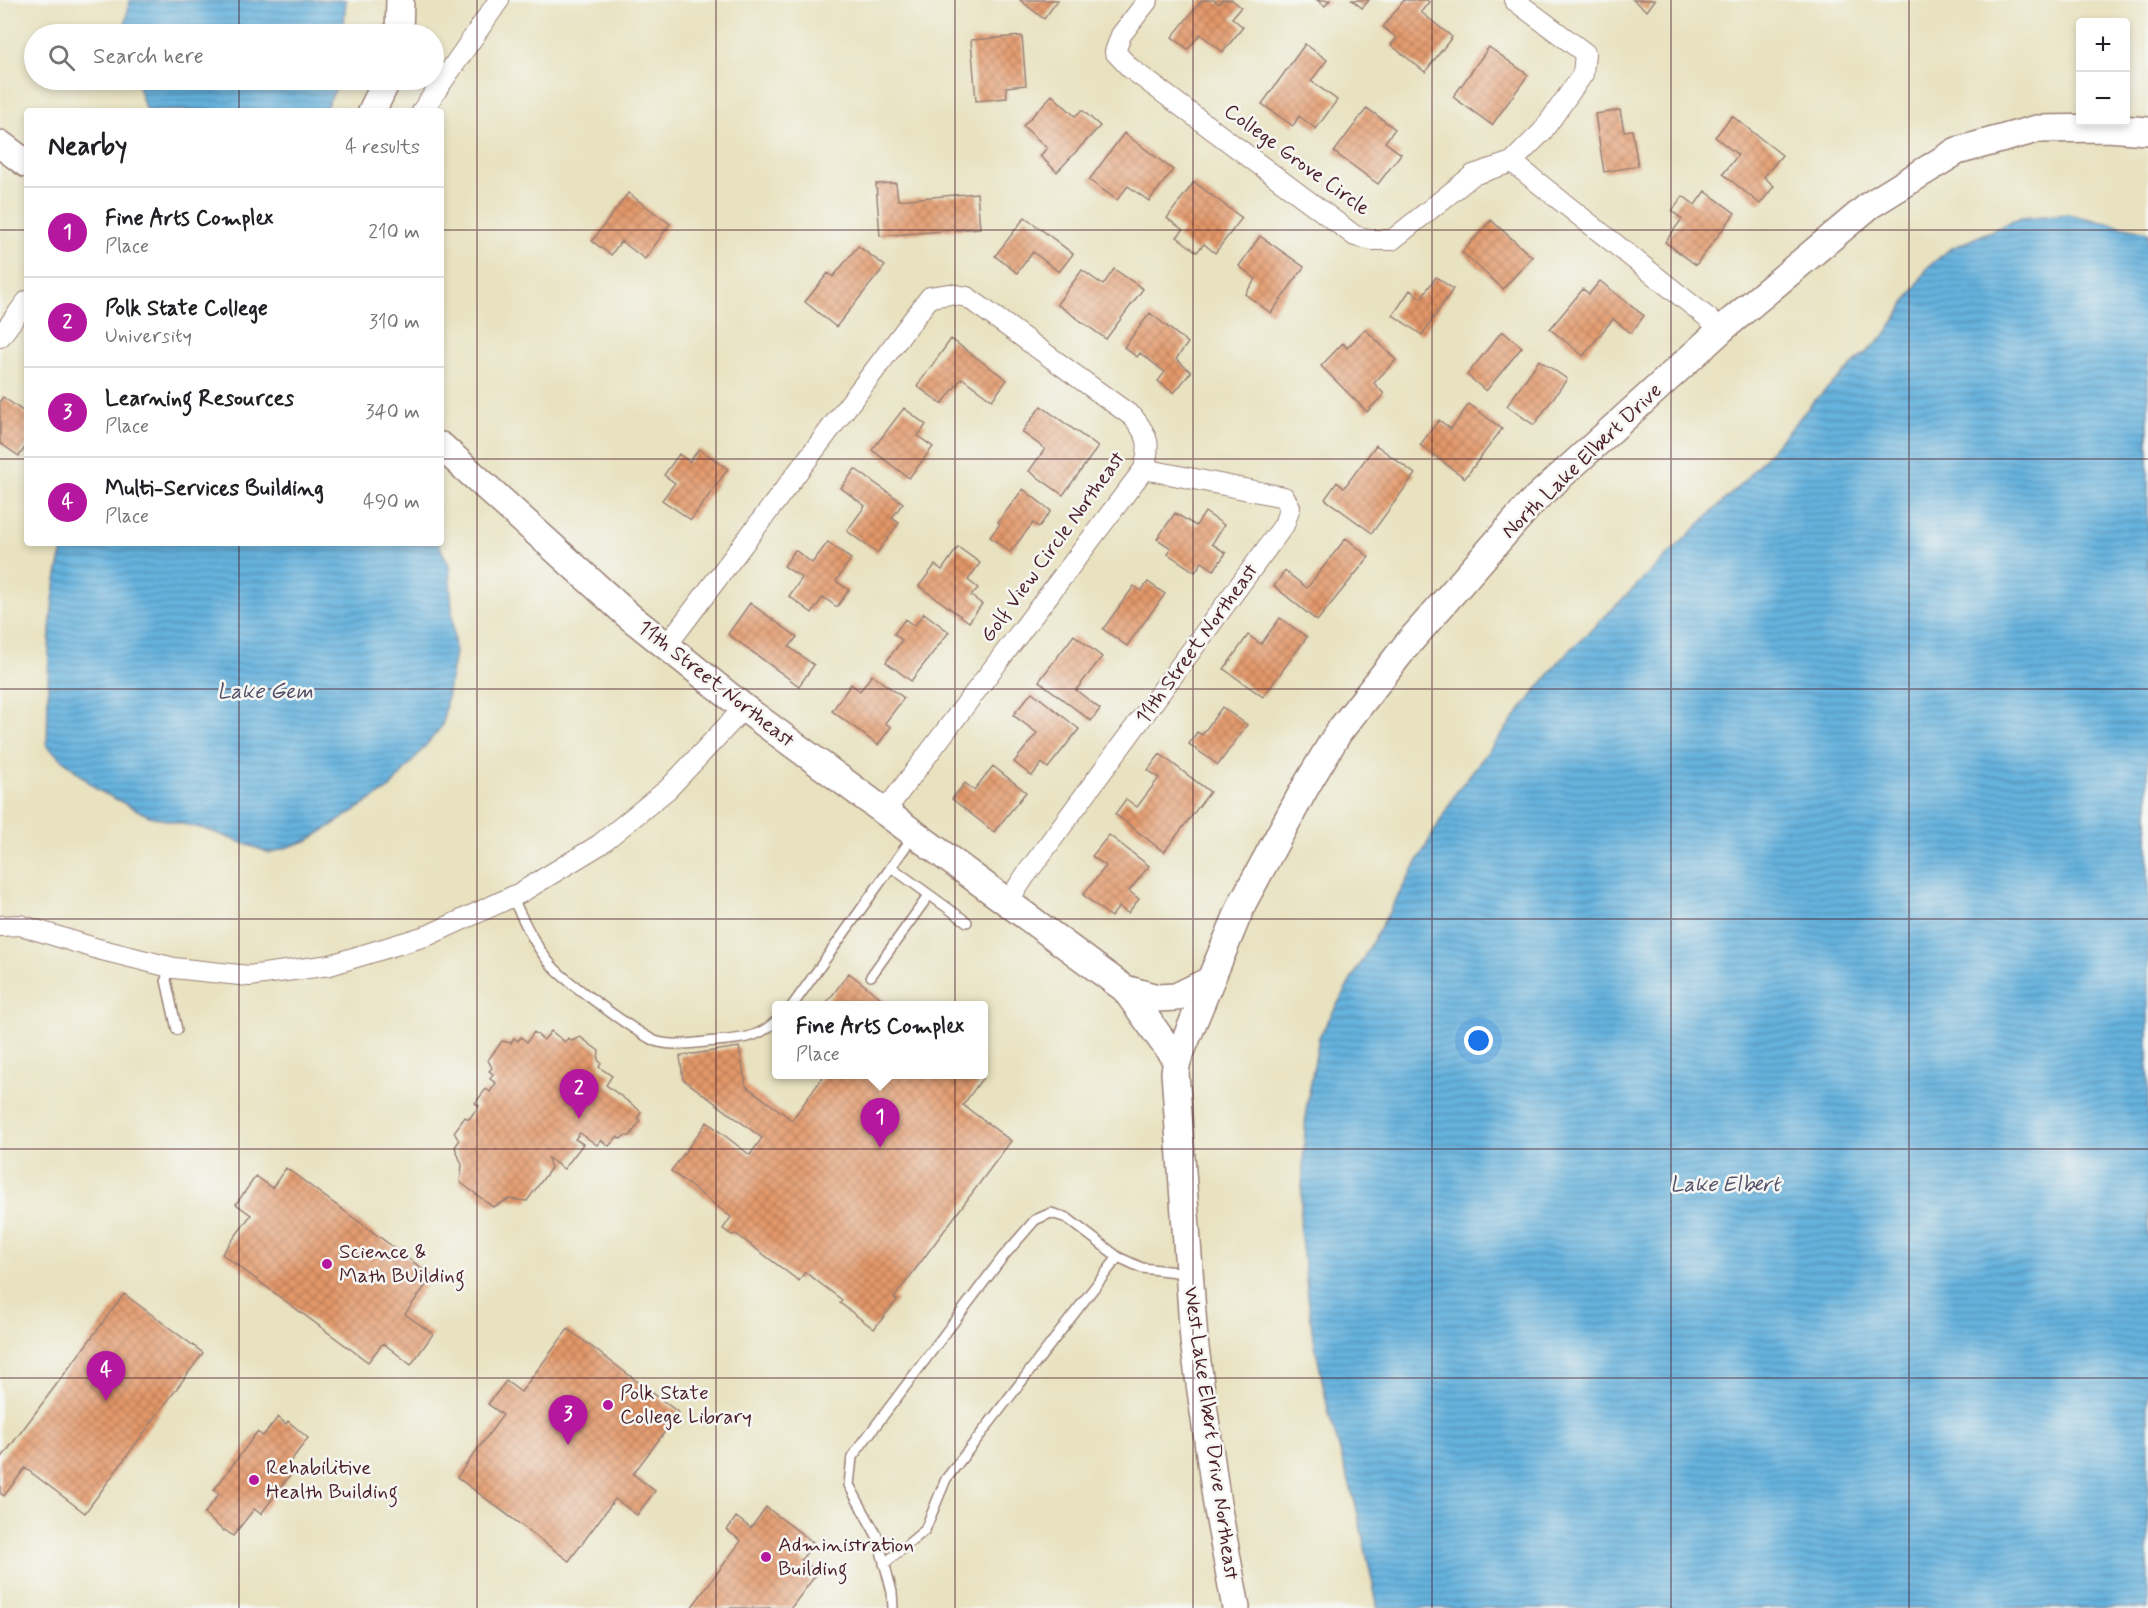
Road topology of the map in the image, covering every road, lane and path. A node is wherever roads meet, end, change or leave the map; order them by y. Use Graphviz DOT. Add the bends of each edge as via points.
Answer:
graph roads {
  1 [pos="400,0"];
  2 [pos="499,0"];
  3 [pos="1148,0"];
  4 [pos="1514,0"];
  5 [pos="399,24"];
  6 [pos="444,78"];
  7 [pos="382,90"];
  8 [pos="436,90"];
  9 [pos="373,108"];
  10 [pos="425,108"];
  11 [pos="2148,131"];
  12 [pos="0,144"];
  13 [pos="24,162"];
  14 [pos="1512,162"];
  15 [pos="24,305"];
  16 [pos="1722,329"];
  17 [pos="0,337"];
  18 [pos="444,449"];
  19 [pos="1144,469"];
  20 [pos="667,645"];
  21 [pos="744,708"];
  22 [pos="885,811"];
  23 [pos="916,833"];
  24 [pos="891,867"];
  25 [pos="929,895"];
  26 [pos="512,897"];
  27 [pos="1007,903"];
  28 [pos="967,922"];
  29 [pos="0,926"];
  30 [pos="169,967"];
  31 [pos="871,976"];
  32 [pos="1209,981"];
  33 [pos="1125,989"];
  34 [pos="795,1001"];
  35 [pos="772,1025"];
  36 [pos="177,1030"];
  37 [pos="1177,1061"];
  38 [pos="1118,1257"];
  39 [pos="1190,1274"];
  40 [pos="884,1564"];
  41 [pos="893,1608"];
  42 [pos="1236,1608"];
  1 -- 5 [label="street"];
  2 -- 6 [label="street"];
  3 -- 14 [label="street, College Grove Circle" via="1121,35 1115,52 1130,68 1355,236 1392,240 1473,175"];
  4 -- 14 [label="street" via="1585,53 1583,74 1542,132"];
  7 -- 9 [label="street"];
  8 -- 10 [label="street"];
  11 -- 16 [label="street, North Lake Elbert Drive" via="2037,129 1957,151 1870,205"];
  12 -- 13 [label="street"];
  14 -- 16 [label="street"];
  15 -- 17 [label="street"];
  16 -- 32 [label="street, North Lake Elbert Drive" via="1532,502 1405,647 1338,733 1300,796 1243,902"];
  18 -- 20 [label="street, 11th Street Northeast" via="629,616"];
  19 -- 20 [label="street, Golf View Circle Northeast" via="1149,449 1144,431 1133,417 967,297 930,297"];
  19 -- 22 [label="street, Golf View Circle Northeast"];
  19 -- 27 [label="street, 11th Street Northeast" via="1284,497 1290,507 1284,525"];
  20 -- 21 [label="street, 11th Street Northeast"];
  21 -- 22 [label="street, 11th Street Northeast"];
  21 -- 26 [label="street" via="668,789 599,844"];
  22 -- 23 [label="street, 11th Street Northeast"];
  23 -- 24 [label="lane"];
  23 -- 27 [label="street, 11th Street Northeast"];
  24 -- 25 [label="lane"];
  24 -- 34 [label="lane"];
  25 -- 28 [label="lane"];
  25 -- 31 [label="lane"];
  26 -- 30 [label="street" via="429,935 330,965 249,976"];
  26 -- 35 [label="lane" via="536,944 555,969 655,1041 673,1045 749,1038"];
  27 -- 33 [label="street, 11th Street Northeast"];
  29 -- 30 [label="street" via="20,925"];
  30 -- 36 [label="lane" via="166,980"];
  32 -- 33 [label="street" via="1176,997 1157,998"];
  32 -- 37 [label="street, North Lake Elbert Drive"];
  33 -- 37 [label="street, 11th Street Northeast"];
  37 -- 39 [label="street, West Lake Elbert Drive Northeast"];
  38 -- 39 [label="lane" via="1142,1268"];
  38 -- 40 [label="lane" via="946,1479 925,1530"];
  38 -- 40 [label="lane" via="1067,1218 1051,1213 1035,1220 1002,1258 852,1457 849,1485 877,1536"];
  39 -- 42 [label="street, West Lake Elbert Drive Northeast" via="1197,1364"];
  40 -- 41 [label="lane"];
}
